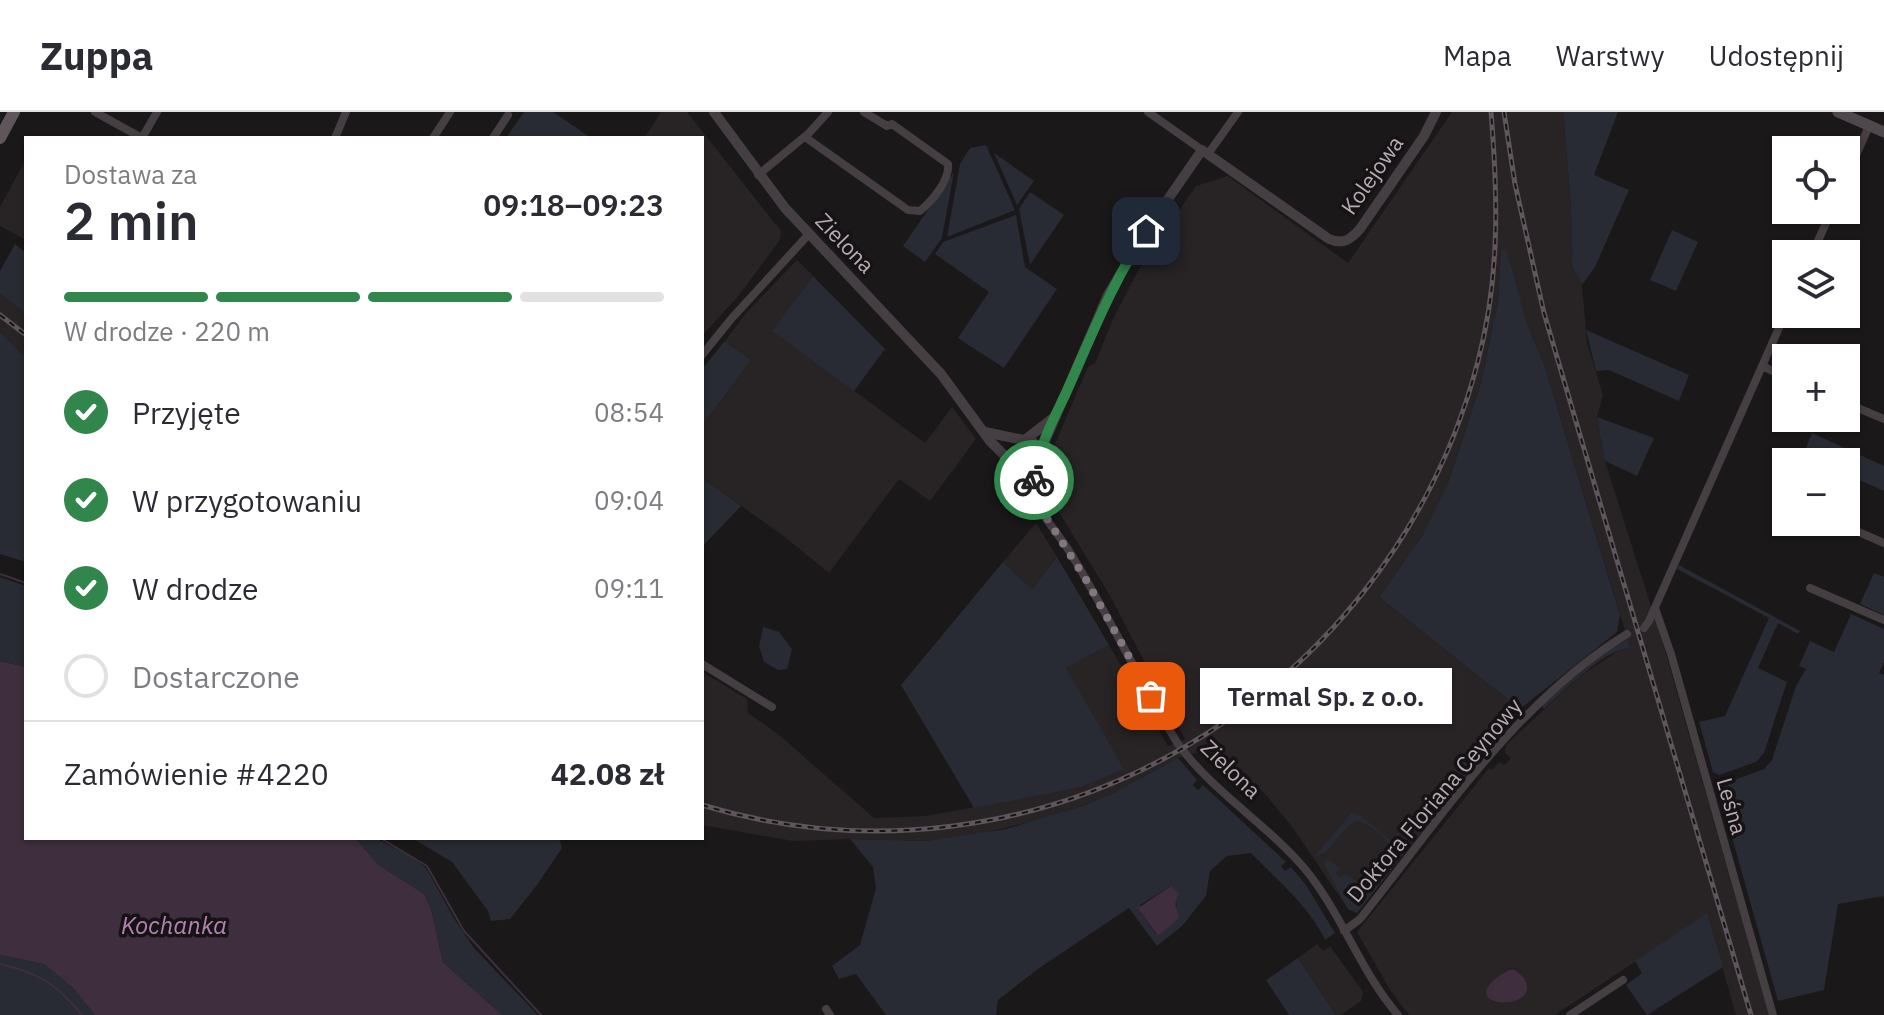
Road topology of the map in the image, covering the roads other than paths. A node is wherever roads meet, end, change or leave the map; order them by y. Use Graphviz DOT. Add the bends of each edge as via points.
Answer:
graph roads {
  1 [pos="14,112"];
  2 [pos="95,112"];
  3 [pos="157,112"];
  4 [pos="346,112"];
  5 [pos="450,112"];
  6 [pos="714,112"];
  7 [pos="828,112"];
  8 [pos="864,112"];
  9 [pos="1148,112"];
  10 [pos="1238,112"];
  11 [pos="1436,112"];
  12 [pos="1838,112"];
  13 [pos="508,115"];
  14 [pos="1869,126"];
  15 [pos="1884,132"];
  16 [pos="138,136"];
  17 [pos="143,136"];
  18 [pos="336,136"];
  19 [pos="434,136"];
  20 [pos="494,136"];
  21 [pos="805,137"];
  22 [pos="0,138"];
  23 [pos="1860,146"];
  24 [pos="1205,152"];
  25 [pos="758,175"];
  26 [pos="809,234"];
  27 [pos="1779,328"];
  28 [pos="704,353"];
  29 [pos="1762,366"];
  30 [pos="1772,371"];
  31 [pos="1860,409"];
  32 [pos="1054,418"];
  33 [pos="1884,419"];
  34 [pos="985,432"];
  35 [pos="1023,439"];
  36 [pos="1038,459"];
  37 [pos="1013,463"];
  38 [pos="1034,498"];
  39 [pos="1860,532"];
  40 [pos="1884,543"];
  41 [pos="1810,588"];
  42 [pos="1655,608"];
  43 [pos="1884,620"];
  44 [pos="1644,628"];
  45 [pos="1627,634"];
  46 [pos="704,665"];
  47 [pos="772,707"];
  48 [pos="1344,931"];
  49 [pos="1623,980"];
  50 [pos="1398,1015"];
  51 [pos="1570,1015"];
  52 [pos="1773,1015"];
  1 -- 22 [label="main road"];
  2 -- 16 [label="street"];
  3 -- 17 [label="street"];
  4 -- 18 [label="street"];
  5 -- 19 [label="street"];
  6 -- 25 [label="street, Zielona"];
  7 -- 21 [label="street"];
  8 -- 21 [label="street" via="892,124 948,164 948,175 920,211 908,210"];
  9 -- 24 [label="street"];
  10 -- 24 [label="street"];
  11 -- 24 [label="street, Kolejowa" via="1360,229 1345,242 1329,239"];
  12 -- 14 [label="main road"];
  13 -- 20 [label="street"];
  14 -- 15 [label="main road"];
  14 -- 23 [label="street"];
  21 -- 25 [label="street"];
  24 -- 32 [label="street" via="1114,284"];
  25 -- 26 [label="street, Zielona"];
  26 -- 28 [label="street"];
  26 -- 34 [label="street, Zielona" via="933,365"];
  27 -- 29 [label="street"];
  29 -- 30 [label="street"];
  29 -- 42 [label="street"];
  31 -- 33 [label="street"];
  32 -- 35 [label="street"];
  32 -- 36 [label="street"];
  34 -- 35 [label="street"];
  34 -- 37 [label="street, Zielona"];
  35 -- 36 [label="street" via="1038,448"];
  35 -- 37 [label="street" via="1012,444"];
  36 -- 37 [label="street" via="1022,469"];
  36 -- 38 [label="street"];
  37 -- 38 [label="street, Zielona"];
  38 -- 48 [label="street, Zielona" via="1178,744 1286,847"];
  39 -- 40 [label="street"];
  41 -- 43 [label="street"];
  42 -- 44 [label="street"];
  42 -- 52 [label="street, Leśna"];
  45 -- 48 [label="street, Doktora Floriana Ceynowy" via="1542,699 1506,736 1360,919"];
  46 -- 47 [label="street"];
  48 -- 50 [label="street, Zielona" via="1370,979"];
  49 -- 51 [label="street"];
}
